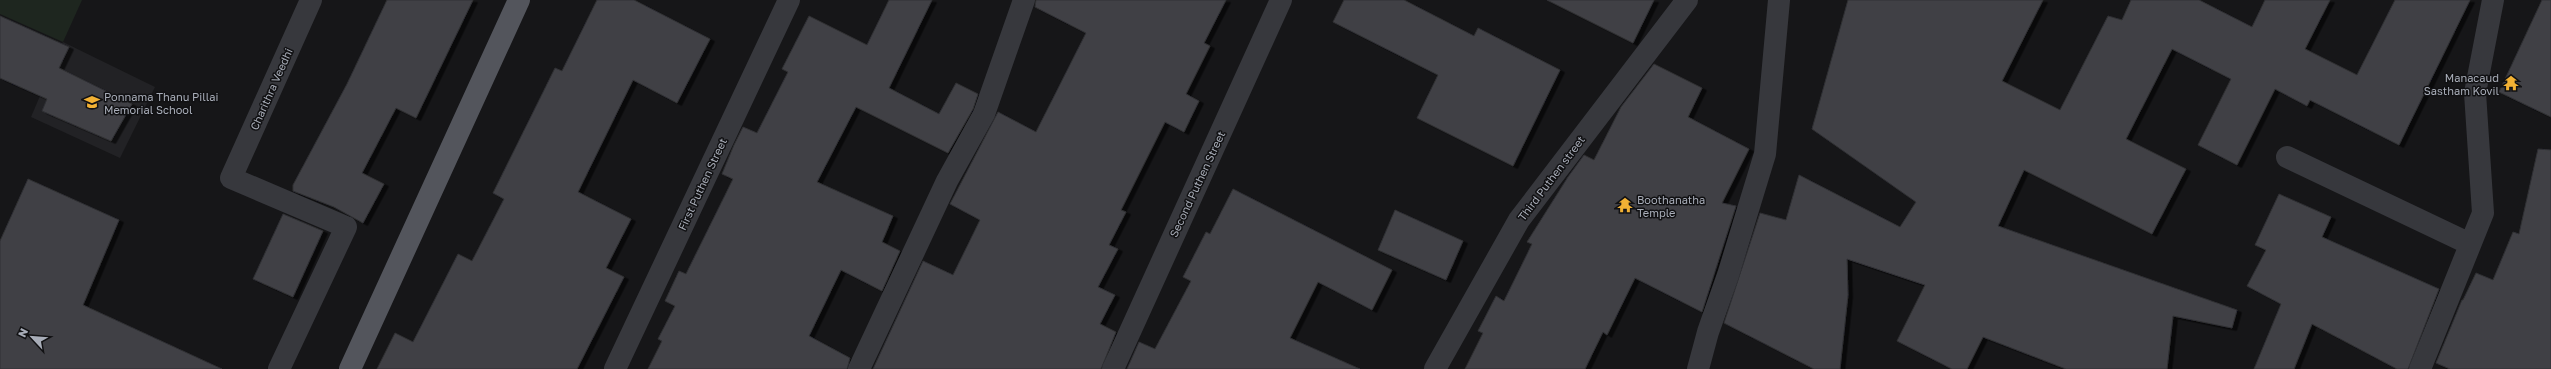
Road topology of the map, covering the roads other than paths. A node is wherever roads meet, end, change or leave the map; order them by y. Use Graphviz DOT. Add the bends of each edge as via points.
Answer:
graph roads {
  1 [pos="312,0"];
  2 [pos="519,0"];
  3 [pos="788,0"];
  4 [pos="1024,0"];
  5 [pos="1281,0"];
  6 [pos="1687,0"];
  7 [pos="1779,0"];
  8 [pos="2493,0"];
  9 [pos="2287,157"];
  10 [pos="2470,244"];
  11 [pos="279,369"];
  12 [pos="350,369"];
  13 [pos="615,369"];
  14 [pos="859,369"];
  15 [pos="1112,369"];
  16 [pos="1435,369"];
  17 [pos="1698,369"];
  18 [pos="2420,369"];
  1 -- 11 [label="street, Charithra Veedhi" via="230,178 346,227"];
  2 -- 12 [label="main road"];
  3 -- 13 [label="street, First Puthen Street"];
  4 -- 14 [label="street" via="984,114 947,181"];
  5 -- 15 [label="street, Second Puthen Street"];
  6 -- 16 [label="street, Third Puthen street" via="1519,220"];
  7 -- 17 [label="street" via="1765,154"];
  8 -- 10 [label="street" via="2475,92 2483,213"];
  9 -- 10 [label="street"];
  10 -- 18 [label="street"];
}
